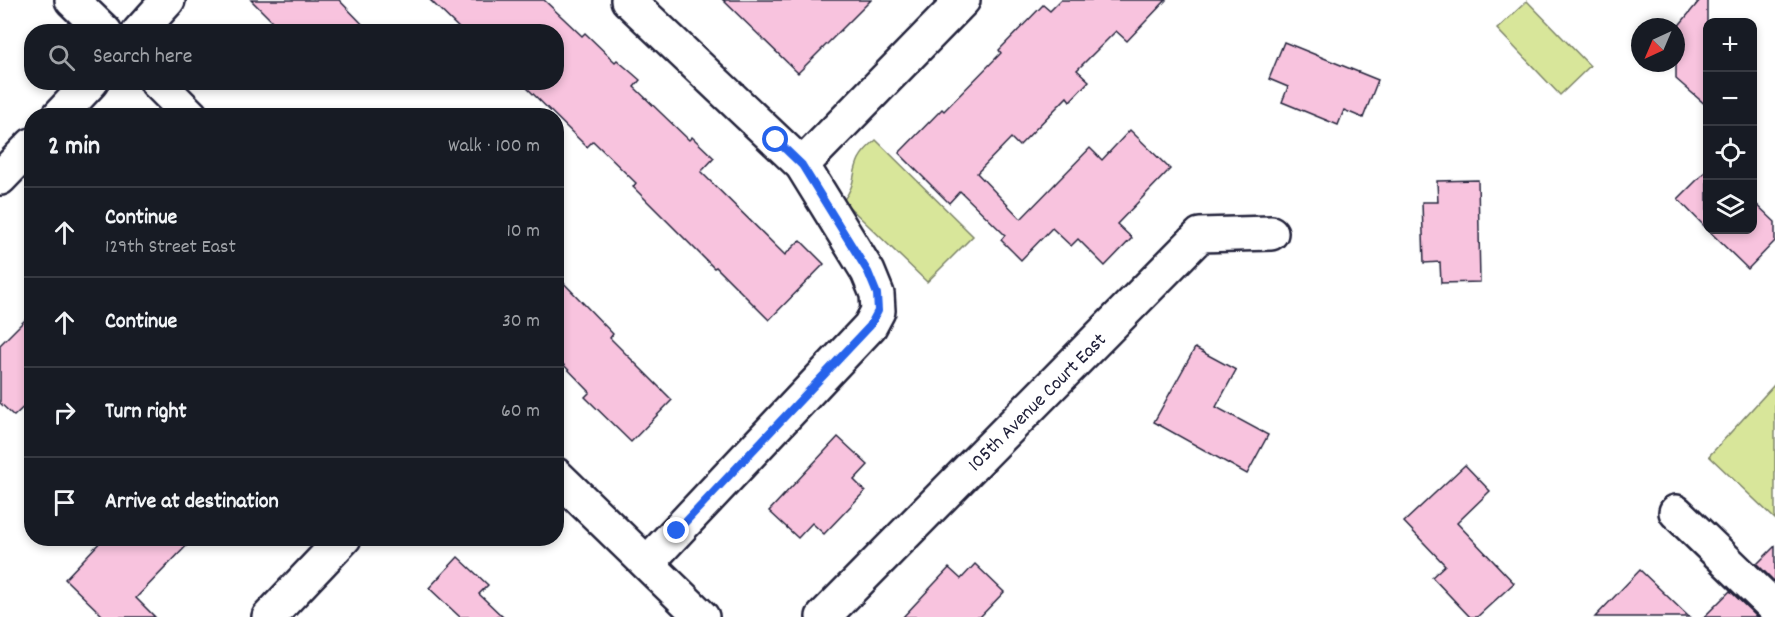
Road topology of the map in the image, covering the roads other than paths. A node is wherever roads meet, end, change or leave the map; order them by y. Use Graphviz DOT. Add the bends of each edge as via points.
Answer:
graph roads {
  1 [pos="72,0"];
  2 [pos="168,0"];
  3 [pos="628,0"];
  4 [pos="963,0"];
  5 [pos="97,24"];
  6 [pos="146,24"];
  7 [pos="83,90"];
  8 [pos="165,90"];
  9 [pos="67,108"];
  10 [pos="182,108"];
  11 [pos="24,153"];
  12 [pos="802,165"];
  13 [pos="0,178"];
  14 [pos="1271,233"];
  15 [pos="564,483"];
  16 [pos="1676,512"];
  17 [pos="336,546"];
  18 [pos="647,563"];
  19 [pos="1775,608"];
  20 [pos="269,617"];
  21 [pos="702,617"];
  22 [pos="823,617"];
  1 -- 5 [label="street"];
  2 -- 6 [label="street"];
  3 -- 12 [label="street"];
  4 -- 12 [label="street"];
  7 -- 9 [label="street"];
  8 -- 10 [label="street"];
  11 -- 13 [label="street"];
  12 -- 18 [label="street" via="868,272 877,294 878,311 870,326"];
  14 -- 22 [label="street, 105th Avenue Court East" via="1200,235"];
  15 -- 18 [label="street"];
  16 -- 19 [label="street"];
  17 -- 20 [label="street"];
  18 -- 21 [label="street"];
}
